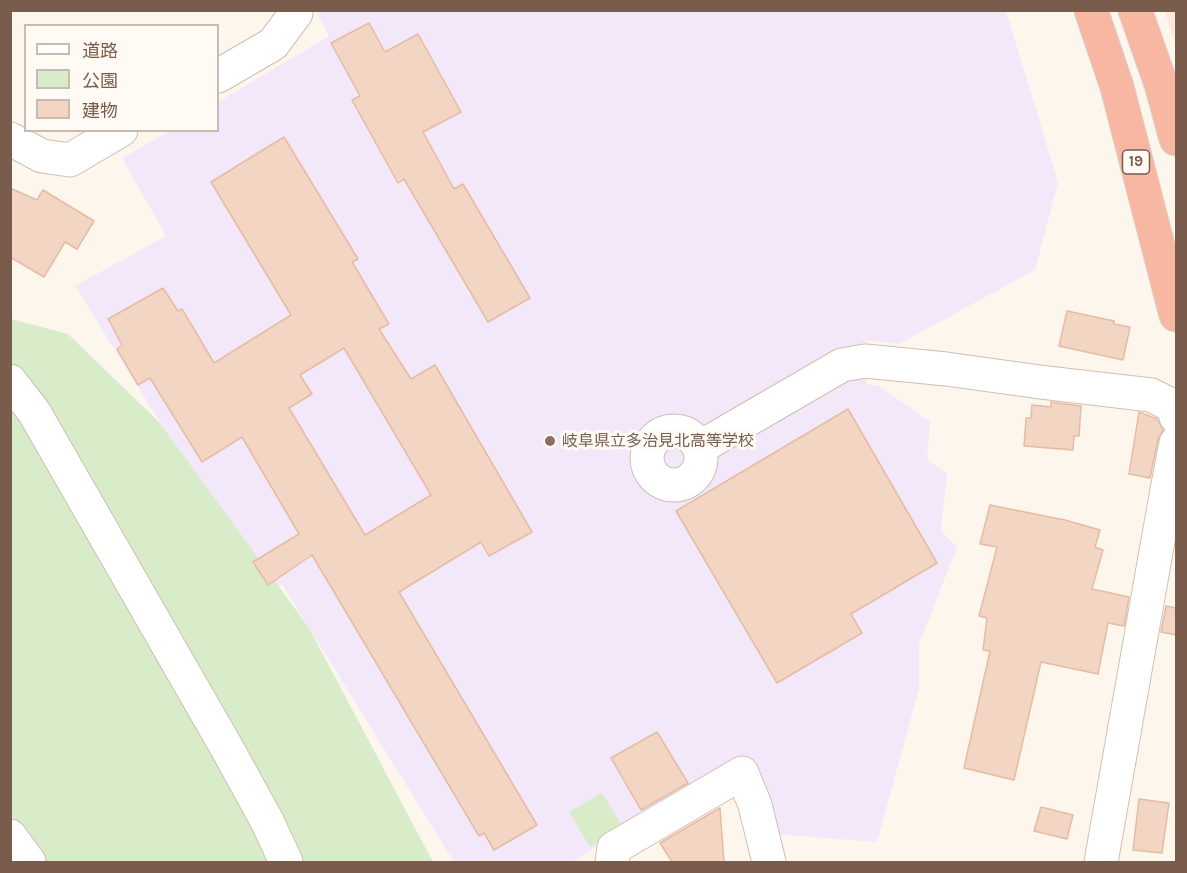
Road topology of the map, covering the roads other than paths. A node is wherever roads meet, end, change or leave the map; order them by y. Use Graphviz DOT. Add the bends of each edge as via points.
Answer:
graph roads {
  1 [pos="295,10"];
  2 [pos="1091,10"];
  3 [pos="1135,10"];
  4 [pos="219,75"];
  5 [pos="118,132"];
  6 [pos="10,139"];
  7 [pos="1176,139"];
  8 [pos="1176,315"];
  9 [pos="10,381"];
  10 [pos="1176,417"];
  11 [pos="1176,443"];
  12 [pos="699,448"];
  13 [pos="1172,488"];
  14 [pos="10,836"];
  15 [pos="29,862"];
  16 [pos="286,862"];
  17 [pos="612,862"];
  18 [pos="769,862"];
  19 [pos="1101,862"];
  1 -- 4 [label="street" via="273,44"];
  2 -- 8 [label="highway, 19" via="1117,87"];
  3 -- 7 [label="highway"];
  5 -- 6 [label="street" via="70,160 42,156"];
  9 -- 16 [label="street" via="46,432 228,750"];
  10 -- 12 [label="street" via="1175,407 1151,395 865,362 842,365"];
  11 -- 13 [label="street"];
  13 -- 19 [label="street"];
  14 -- 15 [label="street"];
  17 -- 18 [label="street" via="614,849 742,773 755,805"];
}
